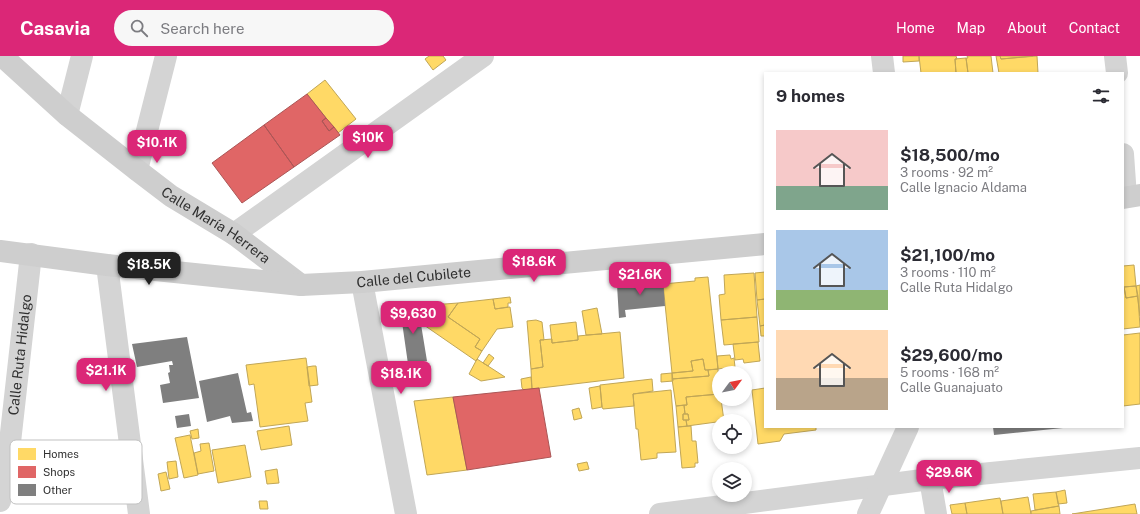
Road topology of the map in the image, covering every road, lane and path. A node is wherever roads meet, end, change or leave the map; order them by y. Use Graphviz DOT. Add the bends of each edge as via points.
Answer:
graph roads {
  1 [pos="2,56"];
  2 [pos="82,56"];
  3 [pos="166,56"];
  4 [pos="483,56"];
  5 [pos="882,56"];
  6 [pos="1115,56"];
  7 [pos="884,72"];
  8 [pos="1117,72"];
  9 [pos="68,115"];
  10 [pos="1124,160"];
  11 [pos="137,170"];
  12 [pos="1130,197"];
  13 [pos="234,234"];
  14 [pos="764,244"];
  15 [pos="0,251"];
  16 [pos="31,254"];
  17 [pos="107,265"];
  18 [pos="362,282"];
  19 [pos="301,285"];
  20 [pos="908,428"];
  21 [pos="10,440"];
  22 [pos="129,440"];
  23 [pos="10,442"];
  24 [pos="1140,458"];
  25 [pos="930,479"];
  26 [pos="881,486"];
  27 [pos="0,502"];
  28 [pos="138,504"];
  29 [pos="139,514"];
  30 [pos="406,514"];
  31 [pos="668,514"];
  32 [pos="868,514"];
  33 [pos="936,514"];
  1 -- 9 [label="street, Calle María Herrera"];
  2 -- 9 [label="street"];
  3 -- 11 [label="street"];
  4 -- 13 [label="street"];
  5 -- 7 [label="street"];
  6 -- 8 [label="street"];
  9 -- 11 [label="street, Calle María Herrera"];
  10 -- 12 [label="street"];
  11 -- 13 [label="street, Calle María Herrera" via="172,196"];
  13 -- 19 [label="street, Calle María Herrera"];
  14 -- 18 [label="street, Calle del Cubilete"];
  15 -- 16 [label="street, Calle del Cubilete"];
  16 -- 17 [label="street, Calle del Cubilete"];
  16 -- 21 [label="street, Calle Ruta Hidalgo"];
  17 -- 19 [label="street, Calle del Cubilete"];
  17 -- 22 [label="street"];
  18 -- 19 [label="street, Calle del Cubilete"];
  18 -- 30 [label="street"];
  20 -- 26 [label="street"];
  23 -- 27 [label="street, Calle Ruta Hidalgo" via="5,487"];
  24 -- 25 [label="street"];
  25 -- 26 [label="street"];
  25 -- 33 [label="street"];
  26 -- 31 [label="street"];
  26 -- 32 [label="street"];
  28 -- 29 [label="street"];
}
